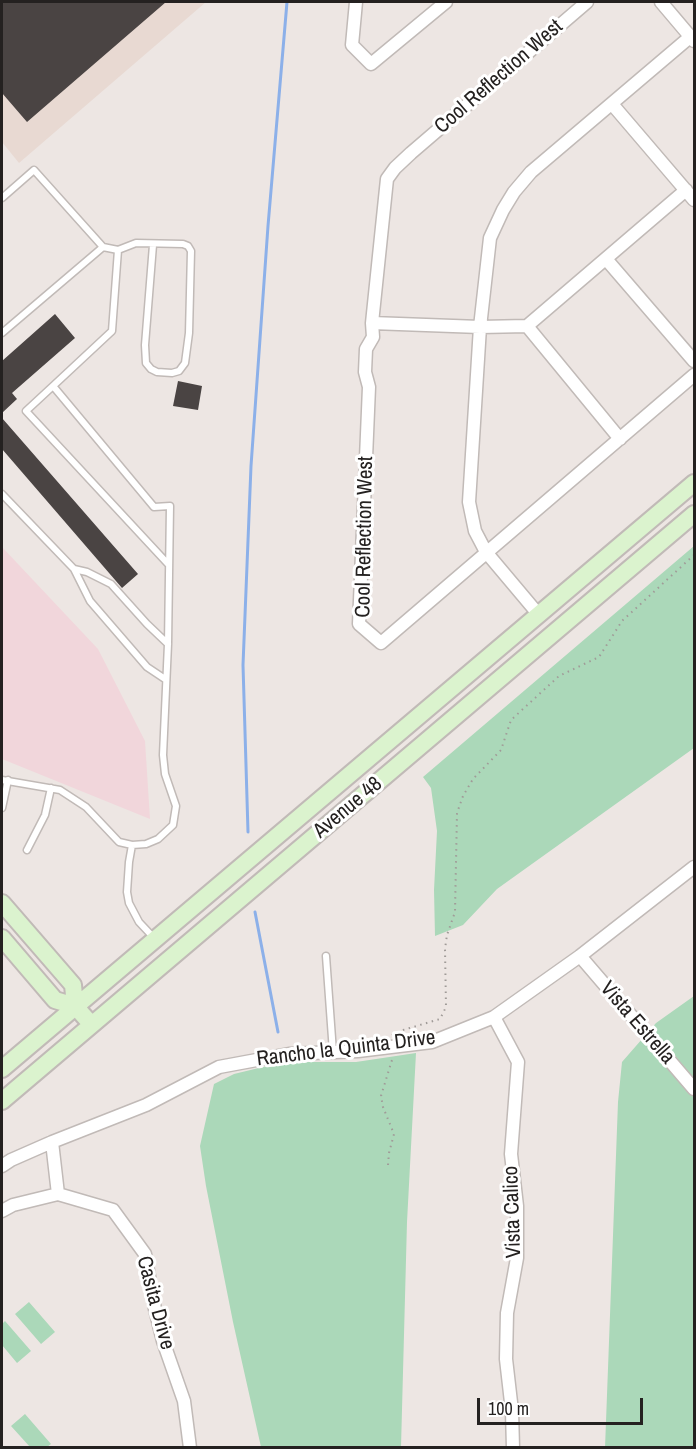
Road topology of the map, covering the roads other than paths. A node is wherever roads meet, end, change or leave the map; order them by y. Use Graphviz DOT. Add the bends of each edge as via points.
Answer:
graph roads {
  1 [pos="356,2"];
  2 [pos="446,2"];
  3 [pos="587,2"];
  4 [pos="661,2"];
  5 [pos="692,39"];
  6 [pos="612,104"];
  7 [pos="690,195"];
  8 [pos="2,198"];
  9 [pos="153,245"];
  10 [pos="103,247"];
  11 [pos="118,250"];
  12 [pos="606,259"];
  13 [pos="372,323"];
  14 [pos="527,326"];
  15 [pos="480,327"];
  16 [pos="2,333"];
  17 [pos="694,362"];
  18 [pos="694,375"];
  19 [pos="53,386"];
  20 [pos="620,439"];
  21 [pos="694,483"];
  22 [pos="2,494"];
  23 [pos="694,501"];
  24 [pos="694,514"];
  25 [pos="668,536"];
  26 [pos="486,552"];
  27 [pos="169,565"];
  28 [pos="74,569"];
  29 [pos="538,615"];
  30 [pos="554,633"];
  31 [pos="168,644"];
  32 [pos="165,679"];
  33 [pos="5,780"];
  34 [pos="51,788"];
  35 [pos="2,808"];
  36 [pos="132,845"];
  37 [pos="27,850"];
  38 [pos="694,867"];
  39 [pos="2,903"];
  40 [pos="2,938"];
  41 [pos="155,939"];
  42 [pos="326,956"];
  43 [pos="580,956"];
  44 [pos="75,1006"];
  45 [pos="494,1017"];
  46 [pos="91,1024"];
  47 [pos="333,1052"];
  48 [pos="2,1069"];
  49 [pos="694,1089"];
  50 [pos="2,1101"];
  51 [pos="52,1142"];
  52 [pos="2,1166"];
  53 [pos="58,1194"];
  54 [pos="2,1211"];
  55 [pos="190,1448"];
  56 [pos="513,1448"];
  1 -- 2 [label="street" via="351,45 371,64"];
  3 -- 13 [label="street, Cool Reflection West" via="411,153 387,179"];
  4 -- 5 [label="street"];
  5 -- 6 [label="street"];
  6 -- 7 [label="street"];
  6 -- 15 [label="street" via="531,172 503,210 490,238"];
  7 -- 12 [label="street"];
  8 -- 10 [label="lane" via="34,170"];
  9 -- 9 [label="lane" via="146,363 157,372 172,373 185,363 191,251 183,244"];
  9 -- 11 [label="lane" via="136,243"];
  10 -- 11 [label="lane"];
  10 -- 16 [label="lane"];
  11 -- 19 [label="lane" via="112,331"];
  12 -- 14 [label="street"];
  12 -- 17 [label="street"];
  13 -- 15 [label="street"];
  13 -- 26 [label="street, Cool Reflection West" via="373,338 366,349 365,372 369,387 359,624 381,643"];
  14 -- 15 [label="street"];
  14 -- 20 [label="street"];
  15 -- 26 [label="street" via="469,502 475,531"];
  18 -- 20 [label="street, Cool Reflection West"];
  19 -- 27 [label="lane" via="154,507 170,506"];
  19 -- 27 [label="lane" via="26,411"];
  20 -- 26 [label="street, Cool Reflection West"];
  21 -- 29 [label="main road, Avenue 48"];
  22 -- 28 [label="lane"];
  23 -- 25 [label="main road"];
  24 -- 25 [label="main road, Avenue 48"];
  25 -- 30 [label="main road, Avenue 48"];
  26 -- 29 [label="street"];
  27 -- 31 [label="lane"];
  28 -- 31 [label="lane" via="111,584"];
  28 -- 32 [label="lane" via="90,601 147,667"];
  29 -- 30 [label="main road"];
  29 -- 41 [label="main road, Avenue 48"];
  30 -- 46 [label="main road, Avenue 48"];
  31 -- 32 [label="lane"];
  32 -- 36 [label="lane" via="163,755 176,806 173,825 158,839"];
  33 -- 34 [label="lane"];
  33 -- 35 [label="lane"];
  34 -- 36 [label="lane" via="86,807 119,842"];
  34 -- 37 [label="lane" via="45,815"];
  36 -- 41 [label="lane" via="129,903 139,922"];
  38 -- 43 [label="street, Rancho la Quinta Drive"];
  39 -- 44 [label="main road" via="73,985"];
  40 -- 44 [label="main road" via="55,1000"];
  41 -- 44 [label="main road, Avenue 48"];
  42 -- 47 [label="lane"];
  43 -- 45 [label="street, Rancho la Quinta Drive"];
  43 -- 49 [label="street, Vista Estrella"];
  44 -- 46 [label="main road"];
  44 -- 48 [label="main road, Avenue 48"];
  45 -- 47 [label="street, Rancho la Quinta Drive" via="432,1042"];
  45 -- 56 [label="street, Vista Calico" via="518,1062 511,1154 518,1258 507,1313 506,1359"];
  46 -- 50 [label="main road, Avenue 48"];
  47 -- 51 [label="street, Rancho la Quinta Drive" via="289,1054 219,1067 146,1105"];
  51 -- 52 [label="street, Rancho la Quinta Drive"];
  51 -- 53 [label="street"];
  53 -- 54 [label="street, Casita Drive"];
  53 -- 55 [label="street, Casita Drive" via="113,1210 145,1254 163,1341 184,1401"];
}
